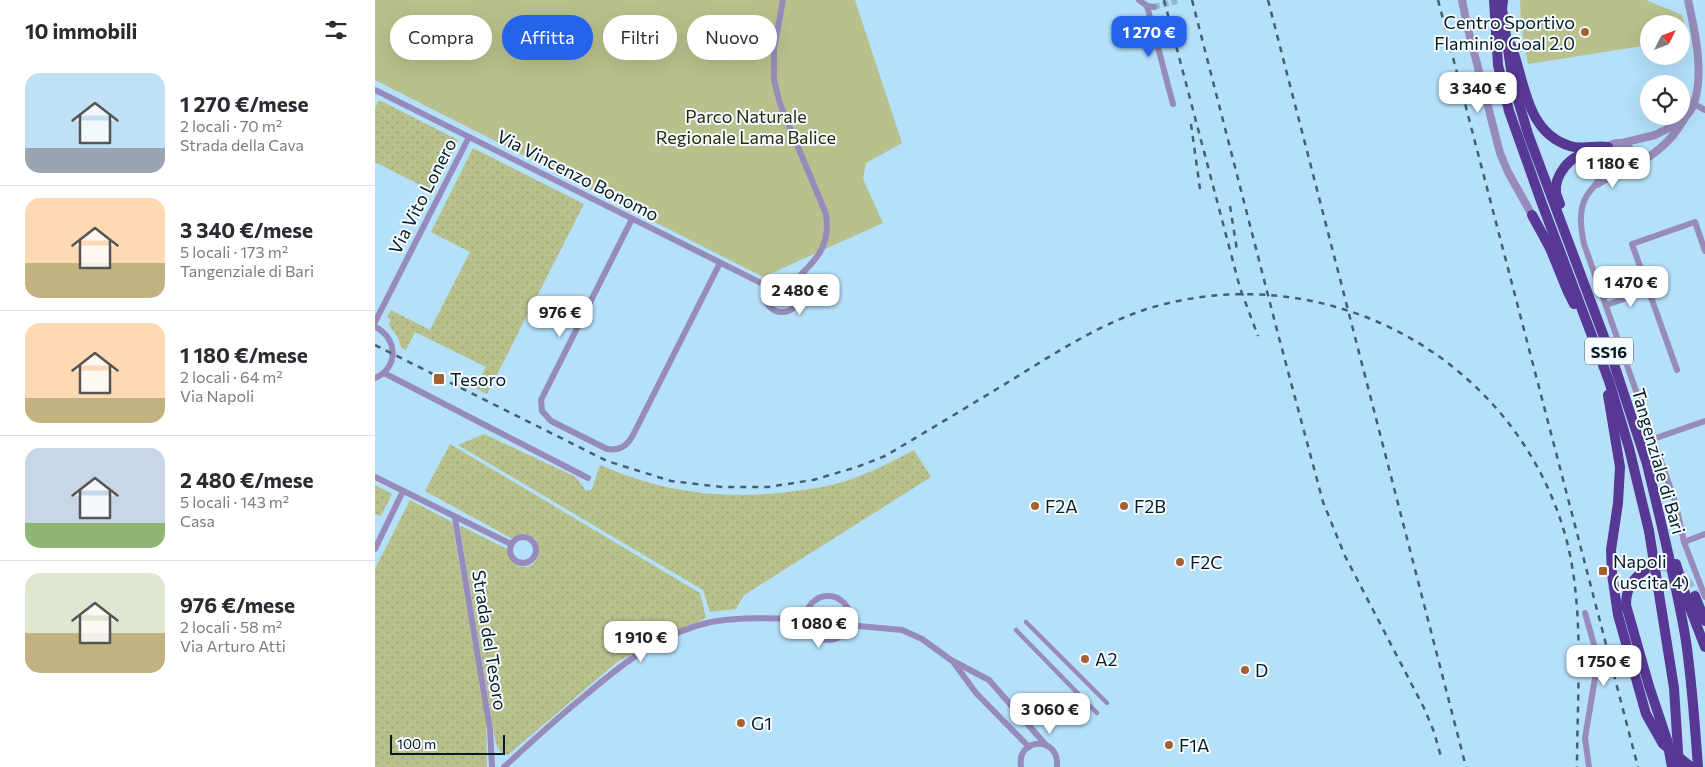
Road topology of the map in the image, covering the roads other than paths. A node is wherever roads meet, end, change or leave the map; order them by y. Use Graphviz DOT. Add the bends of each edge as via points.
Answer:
graph roads {
  1 [pos="783,0"];
  2 [pos="1139,0"];
  3 [pos="1462,0"];
  4 [pos="1494,0"];
  5 [pos="1503,0"];
  6 [pos="1688,0"];
  7 [pos="1147,6"];
  8 [pos="1154,7"];
  9 [pos="1505,29"];
  10 [pos="376,92"];
  11 [pos="1173,104"];
  12 [pos="1694,104"];
  13 [pos="1690,110"];
  14 [pos="1705,110"];
  15 [pos="1675,125"];
  16 [pos="1681,125"];
  17 [pos="469,137"];
  18 [pos="1622,143"];
  19 [pos="1608,147"];
  20 [pos="1604,164"];
  21 [pos="1628,170"];
  22 [pos="1619,174"];
  23 [pos="1596,185"];
  24 [pos="1532,215"];
  25 [pos="633,219"];
  26 [pos="1705,251"];
  27 [pos="720,263"];
  28 [pos="793,282"];
  29 [pos="767,286"];
  30 [pos="1648,291"];
  31 [pos="1606,306"];
  32 [pos="1593,307"];
  33 [pos="375,322"];
  34 [pos="375,327"];
  35 [pos="1590,332"];
  36 [pos="1677,370"];
  37 [pos="384,373"];
  38 [pos="375,378"];
  39 [pos="1609,381"];
  40 [pos="1705,421"];
  41 [pos="1653,439"];
  42 [pos="1647,464"];
  43 [pos="375,477"];
  44 [pos="588,478"];
  45 [pos="403,491"];
  46 [pos="455,518"];
  47 [pos="1705,534"];
  48 [pos="1684,542"];
  49 [pos="511,544"];
  50 [pos="375,549"];
  51 [pos="1645,570"];
  52 [pos="1700,596"];
  53 [pos="1585,613"];
  54 [pos="806,619"];
  55 [pos="1705,621"];
  56 [pos="1026,622"];
  57 [pos="848,625"];
  58 [pos="1016,630"];
  59 [pos="1705,647"];
  60 [pos="951,660"];
  61 [pos="1107,704"];
  62 [pos="1097,713"];
  63 [pos="1045,744"];
  64 [pos="1029,746"];
  65 [pos="492,767"];
  66 [pos="504,767"];
  67 [pos="1021,767"];
  68 [pos="1057,767"];
  69 [pos="1589,767"];
  70 [pos="1672,767"];
  71 [pos="1679,767"];
  72 [pos="1691,767"];
  73 [pos="1698,767"];
  1 -- 28 [label="street" via="774,48 774,80 780,104 827,214 829,229 826,244"];
  2 -- 7 [label="street"];
  3 -- 24 [label="street" via="1500,153"];
  4 -- 35 [label="highway, Tangenziale di Bari / SS16" via="1498,65 1509,111"];
  5 -- 9 [label="highway, Tangenziale di Bari / SS16"];
  6 -- 12 [label="street" via="1699,55"];
  7 -- 8 [label="street"];
  7 -- 11 [label="street"];
  9 -- 19 [label="highway" via="1517,59 1523,91 1539,124 1560,142 1570,146"];
  9 -- 32 [label="highway, Tangenziale di Bari / SS16" via="1513,84 1528,134"];
  10 -- 17 [label="street, Via Vincenzo Bonomo"];
  12 -- 13 [label="street"];
  12 -- 14 [label="street"];
  15 -- 18 [label="street" via="1655,135"];
  16 -- 21 [label="street" via="1666,144"];
  17 -- 25 [label="street, Via Vincenzo Bonomo"];
  17 -- 33 [label="street, Via Vito Lonero"];
  18 -- 19 [label="street"];
  18 -- 21 [label="street" via="1632,152 1633,162"];
  19 -- 20 [label="street" via="1603,155"];
  20 -- 22 [label="street"];
  20 -- 23 [label="street"];
  20 -- 32 [label="highway" via="1596,156 1579,156 1560,173 1556,187 1591,286"];
  21 -- 22 [label="street"];
  22 -- 23 [label="street"];
  23 -- 31 [label="street" via="1586,197 1580,227"];
  24 -- 35 [label="highway"];
  25 -- 27 [label="street, Via Vincenzo Bonomo"];
  25 -- 27 [label="street" via="541,400 542,411 551,421 607,449 624,447"];
  26 -- 30 [label="street" via="1695,222 1632,244"];
  27 -- 29 [label="street, Via Vincenzo Bonomo"];
  28 -- 29 [label="street" via="779,278"];
  28 -- 29 [label="street" via="799,299 787,311 775,311 766,303"];
  30 -- 31 [label="street"];
  30 -- 36 [label="street"];
  31 -- 41 [label="street"];
  32 -- 42 [label="highway, Tangenziale di Bari / SS16"];
  34 -- 37 [label="street" via="387,336 393,351 393,359"];
  35 -- 39 [label="highway, Tangenziale di Bari / SS16"];
  37 -- 38 [label="street"];
  37 -- 44 [label="street"];
  39 -- 71 [label="highway, Tangenziale di Bari / SS16, bridge" via="1649,531 1674,688"];
  39 -- 72 [label="highway" via="1607,399 1620,468 1611,550 1617,608 1646,714 1663,744"];
  40 -- 41 [label="street"];
  41 -- 48 [label="street" via="1675,501"];
  42 -- 59 [label="highway, bridge" via="1688,603"];
  42 -- 73 [label="highway, Tangenziale di Bari / SS16, bridge" via="1686,640"];
  43 -- 45 [label="street"];
  45 -- 46 [label="street"];
  45 -- 50 [label="street"];
  46 -- 49 [label="street"];
  46 -- 65 [label="street, Strada del Tesoro" via="490,729"];
  47 -- 48 [label="street"];
  48 -- 52 [label="street"];
  49 -- 49 [label="street" via="511,556 517,562 525,563 532,559 534,544 528,538 517,539"];
  51 -- 70 [label="highway, bridge" via="1633,581 1626,605 1667,740"];
  52 -- 55 [label="highway"];
  53 -- 69 [label="street" via="1595,648 1595,678 1585,738"];
  54 -- 57 [label="street" via="814,634 831,640 842,635"];
  54 -- 57 [label="street" via="814,601 834,596 849,611"];
  54 -- 66 [label="street" via="732,619 708,623 668,637 635,655 603,680"];
  56 -- 61 [label="street"];
  57 -- 60 [label="street" via="902,630 922,639"];
  58 -- 62 [label="street"];
  60 -- 63 [label="street" via="989,680"];
  60 -- 64 [label="street" via="985,703"];
  63 -- 64 [label="street"];
  63 -- 68 [label="street" via="1056,754"];
  64 -- 67 [label="street" via="1022,754"];
}
